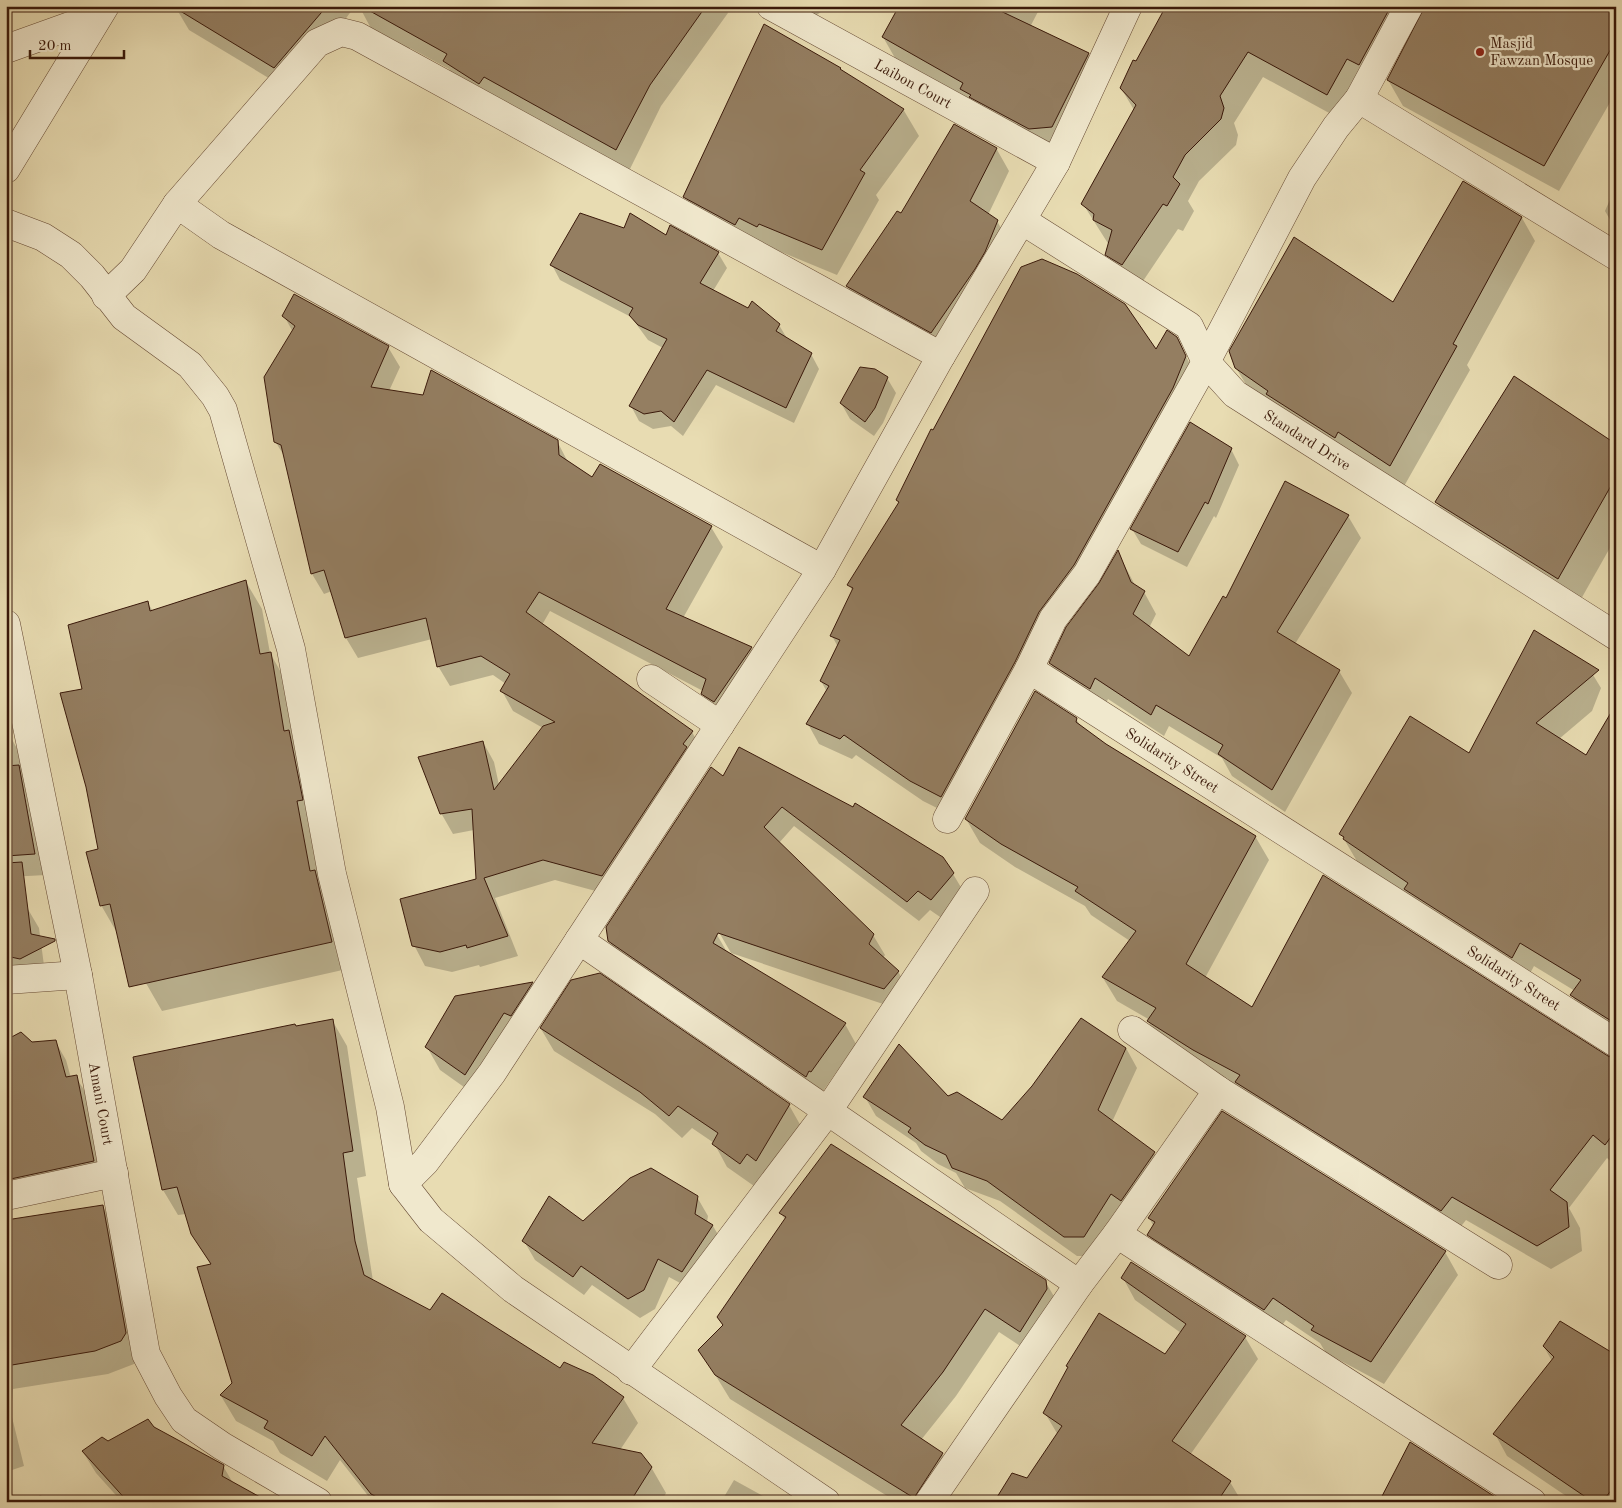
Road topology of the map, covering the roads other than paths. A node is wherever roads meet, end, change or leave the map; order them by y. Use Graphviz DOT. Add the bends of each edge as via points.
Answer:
graph roads {
  1 [pos="771,6"];
  2 [pos="1128,6"];
  3 [pos="1409,6"];
  4 [pos="101,11"];
  5 [pos="6,49"];
  6 [pos="1360,99"];
  7 [pos="1056,162"];
  8 [pos="6,169"];
  9 [pos="177,204"];
  10 [pos="1023,221"];
  11 [pos="6,223"];
  12 [pos="1616,256"];
  13 [pos="106,296"];
  14 [pos="941,356"];
  15 [pos="1206,362"];
  16 [pos="822,570"];
  17 [pos="6,624"];
  18 [pos="1616,636"];
  19 [pos="1029,669"];
  20 [pos="651,679"];
  21 [pos="15,710"];
  22 [pos="720,725"];
  23 [pos="947,819"];
  24 [pos="975,891"];
  25 [pos="579,940"];
  26 [pos="78,975"];
  27 [pos="6,980"];
  28 [pos="1132,1030"];
  29 [pos="1616,1043"];
  30 [pos="1218,1090"];
  31 [pos="827,1112"];
  32 [pos="114,1173"];
  33 [pos="403,1184"];
  34 [pos="6,1196"];
  35 [pos="1117,1234"];
  36 [pos="1498,1265"];
  37 [pos="1079,1284"];
  38 [pos="631,1371"];
  39 [pos="318,1502"];
  40 [pos="826,1502"];
  41 [pos="929,1502"];
  42 [pos="1532,1502"];
  1 -- 7 [label="street, Laibon Court"];
  2 -- 7 [label="street"];
  3 -- 6 [label="street"];
  4 -- 5 [label="street"];
  4 -- 8 [label="street"];
  6 -- 12 [label="street"];
  6 -- 15 [label="street" via="1336,127 1302,178"];
  7 -- 10 [label="street"];
  9 -- 13 [label="street" via="133,270"];
  9 -- 14 [label="street" via="312,48 341,32 357,36"];
  9 -- 16 [label="street" via="221,235"];
  10 -- 14 [label="street"];
  10 -- 15 [label="street, Standard Drive" via="1189,326"];
  11 -- 13 [label="street" via="43,237 71,255"];
  13 -- 33 [label="street" via="129,321 190,365 223,410 291,649 332,874 390,1107"];
  14 -- 16 [label="street"];
  15 -- 18 [label="street, Standard Drive" via="1234,394"];
  15 -- 19 [label="street" via="1087,574 1053,619"];
  16 -- 22 [label="street"];
  17 -- 21 [label="street, Amani Court"];
  19 -- 23 [label="street"];
  19 -- 29 [label="street, Solidarity Street"];
  20 -- 22 [label="street"];
  21 -- 26 [label="street, Amani Court"];
  22 -- 25 [label="street"];
  24 -- 31 [label="street"];
  25 -- 31 [label="street"];
  25 -- 33 [label="street" via="492,1073 425,1162"];
  26 -- 27 [label="street"];
  26 -- 32 [label="street, Amani Court"];
  28 -- 30 [label="street"];
  30 -- 35 [label="street"];
  30 -- 36 [label="street"];
  31 -- 37 [label="street"];
  31 -- 38 [label="street"];
  32 -- 34 [label="street"];
  32 -- 39 [label="street, Amani Court" via="146,1354 168,1396 184,1420"];
  33 -- 38 [label="street" via="431,1220 513,1290"];
  35 -- 37 [label="street"];
  35 -- 42 [label="street"];
  37 -- 41 [label="street"];
  38 -- 40 [label="street"];
}
